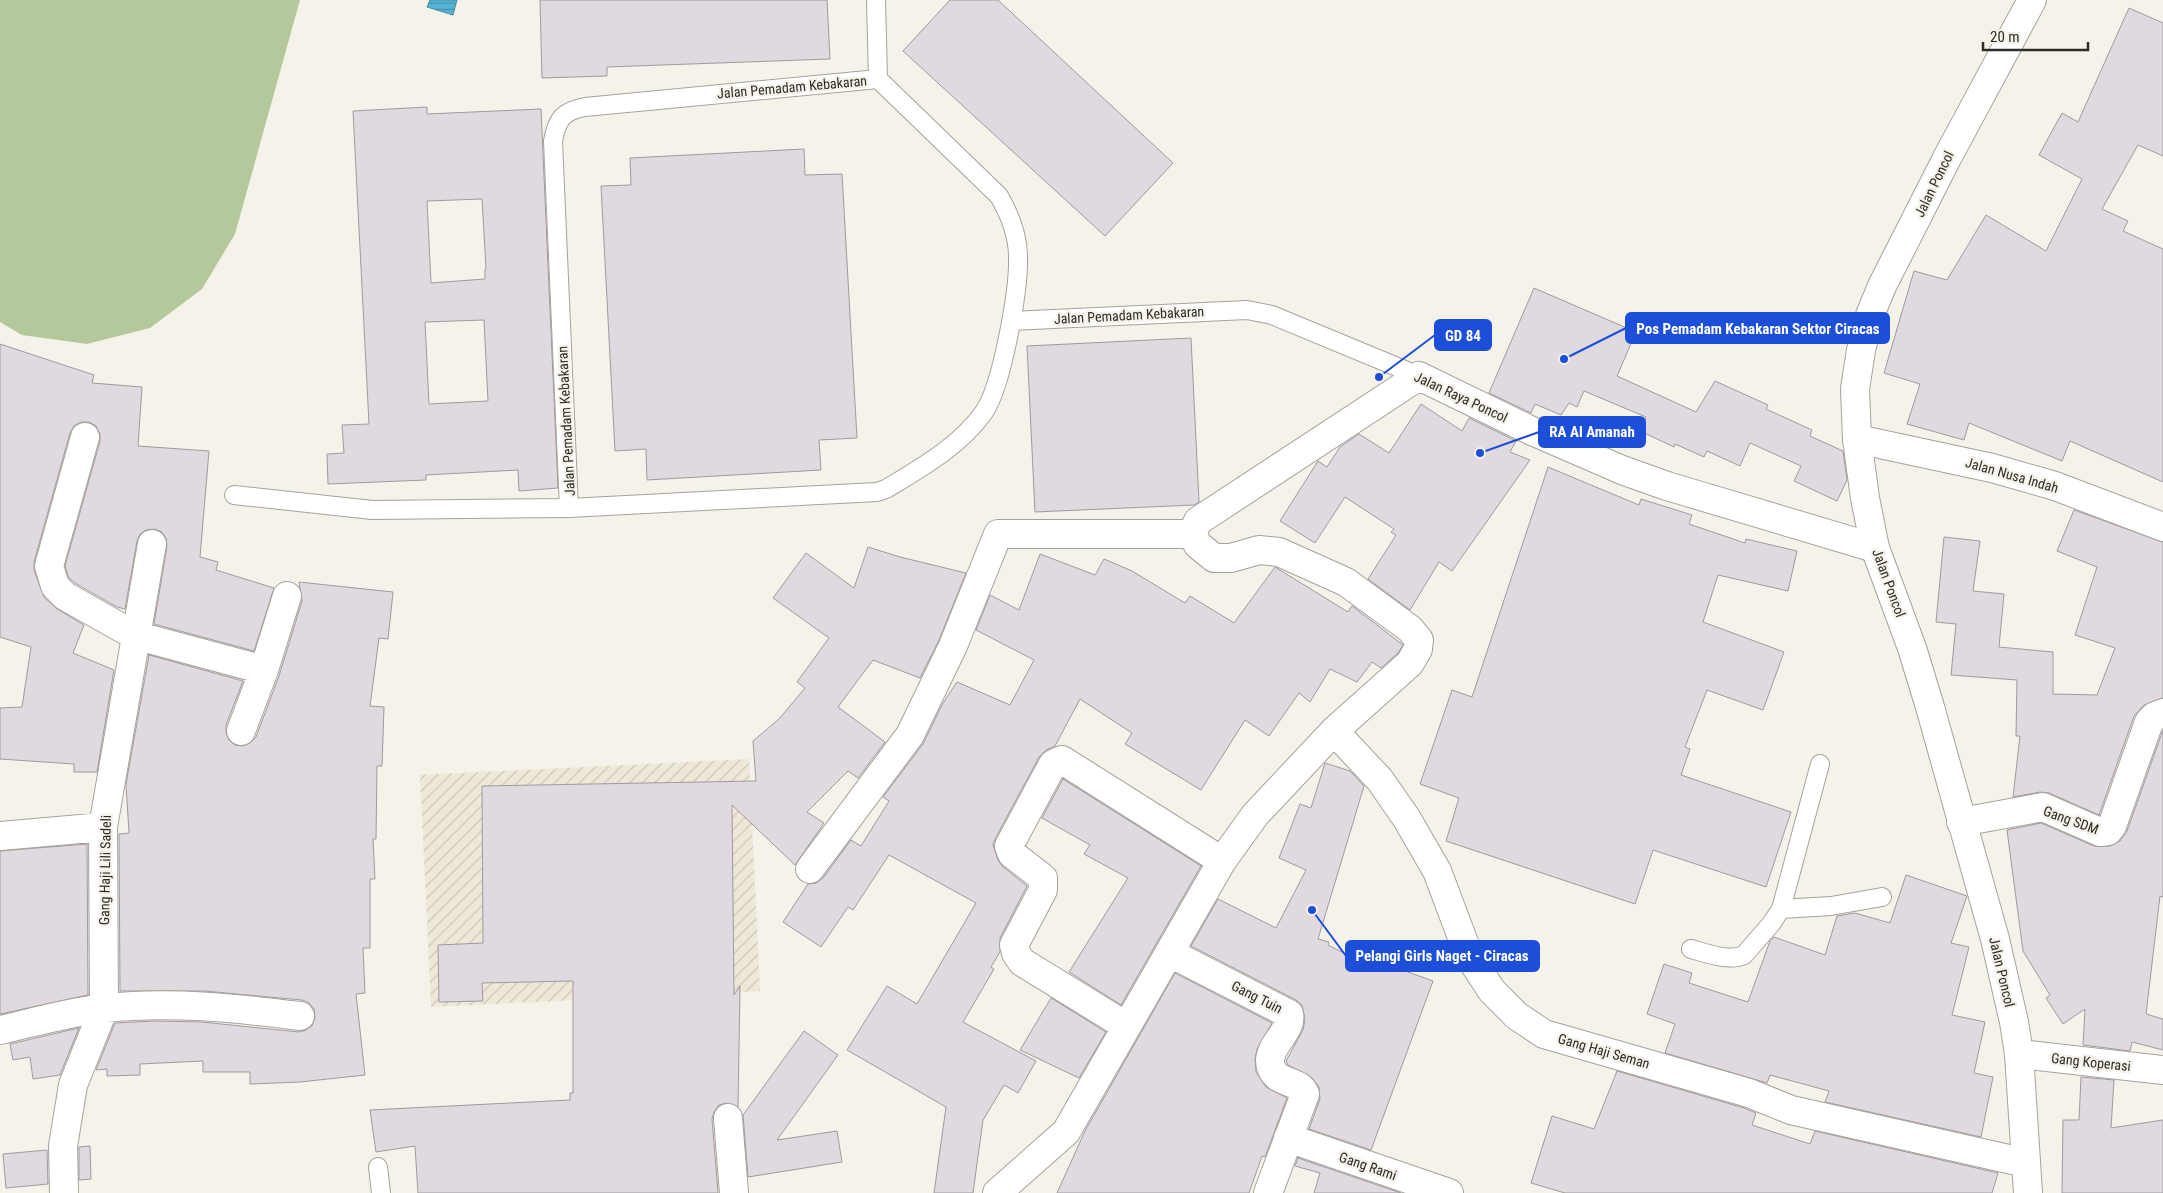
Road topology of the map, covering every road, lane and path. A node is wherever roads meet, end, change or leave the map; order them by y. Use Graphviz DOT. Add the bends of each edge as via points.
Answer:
graph roads {
  1 [pos="876,0"];
  2 [pos="2032,0"];
  3 [pos="878,79"];
  4 [pos="1247,310"];
  5 [pos="1012,321"];
  6 [pos="1419,376"];
  7 [pos="85,437"];
  8 [pos="1857,439"];
  9 [pos="234,495"];
  10 [pos="570,508"];
  11 [pos="2163,527"];
  12 [pos="1192,534"];
  13 [pos="152,544"];
  14 [pos="1876,548"];
  15 [pos="287,596"];
  16 [pos="134,635"];
  17 [pos="264,670"];
  18 [pos="2163,713"];
  19 [pos="241,731"];
  20 [pos="1334,732"];
  21 [pos="1820,764"];
  22 [pos="1961,822"];
  23 [pos="102,827"];
  24 [pos="0,836"];
  25 [pos="1222,861"];
  26 [pos="810,869"];
  27 [pos="1882,897"];
  28 [pos="1781,909"];
  29 [pos="1690,949"];
  30 [pos="1170,953"];
  31 [pos="104,1008"];
  32 [pos="300,1016"];
  33 [pos="1126,1026"];
  34 [pos="0,1030"];
  35 [pos="2019,1054"];
  36 [pos="2163,1070"];
  37 [pos="728,1118"];
  38 [pos="1288,1138"];
  39 [pos="2026,1164"];
  40 [pos="378,1167"];
  41 [pos="64,1193"];
  42 [pos="381,1193"];
  43 [pos="734,1193"];
  44 [pos="997,1193"];
  45 [pos="1268,1193"];
  46 [pos="1449,1193"];
  47 [pos="2028,1193"];
  1 -- 3 [label="lane, Jalan Pemadam Kebakaran"];
  2 -- 8 [label="street, Jalan Poncol" via="1946,158 1870,315 1855,389"];
  3 -- 5 [label="lane, Jalan Pemadam Kebakaran" via="999,196 1012,220 1018,257"];
  3 -- 10 [label="lane, Jalan Pemadam Kebakaran" via="585,106 570,109 561,118 553,141"];
  4 -- 5 [label="lane, Jalan Pemadam Kebakaran"];
  4 -- 6 [label="lane, Jalan Raya Poncol" via="1272,315"];
  5 -- 10 [label="lane, Jalan Pemadam Kebakaran" via="992,399 984,412 936,458 886,490"];
  6 -- 12 [label="street" via="1198,521"];
  6 -- 14 [label="street, Jalan Raya Poncol" via="1622,470"];
  7 -- 16 [label="street" via="49,566 50,574 55,586 65,596"];
  8 -- 11 [label="street, Jalan Nusa Indah" via="1992,468 2055,486"];
  8 -- 14 [label="street, Jalan Poncol"];
  9 -- 10 [label="lane" via="372,510"];
  12 -- 20 [label="street" via="1198,546 1214,558 1231,558 1260,550 1278,552 1346,582 1410,629 1419,640 1418,650 1410,663"];
  12 -- 26 [label="street" via="998,534 953,646 910,735"];
  13 -- 16 [label="street, Gang Haji Lili Sadeli"];
  14 -- 22 [label="street, Jalan Poncol" via="1912,648"];
  15 -- 17 [label="street"];
  16 -- 17 [label="street"];
  16 -- 23 [label="street, Gang Haji Lili Sadeli"];
  17 -- 19 [label="street"];
  18 -- 22 [label="street, Gang SDM" via="2149,722 2108,831 2100,832 2043,807"];
  20 -- 25 [label="street" via="1255,815"];
  20 -- 39 [label="street, Gang Haji Seman" via="1380,780 1407,819 1437,871 1469,956 1492,991 1517,1016 1544,1034 1749,1093 1791,1110"];
  21 -- 28 [label="lane"];
  22 -- 35 [label="street, Jalan Poncol" via="1995,939"];
  23 -- 24 [label="street"];
  23 -- 31 [label="street, Gang Haji Lili Sadeli"];
  25 -- 30 [label="street"];
  25 -- 33 [label="street" via="1062,760 1053,764 1009,846 1012,854 1043,878 1043,890 1014,945 1016,953 1022,962"];
  27 -- 28 [label="lane" via="1831,906"];
  28 -- 29 [label="lane" via="1744,955 1738,958"];
  30 -- 33 [label="street"];
  30 -- 38 [label="street, Gang Tuin" via="1289,1014 1290,1021 1272,1050 1270,1060 1278,1079 1300,1087 1305,1094"];
  31 -- 32 [label="street" via="198,1005"];
  31 -- 34 [label="street"];
  31 -- 41 [label="street, Gang Haji Lili Sadeli" via="73,1085 63,1146"];
  33 -- 44 [label="street" via="1066,1132"];
  35 -- 36 [label="street, Gang Koperasi"];
  35 -- 39 [label="street, Jalan Poncol"];
  37 -- 43 [label="street"];
  38 -- 45 [label="street, Gang Tuin"];
  38 -- 46 [label="street, Gang Rami"];
  39 -- 47 [label="street, Jalan Poncol"];
  40 -- 42 [label="lane"];
}
